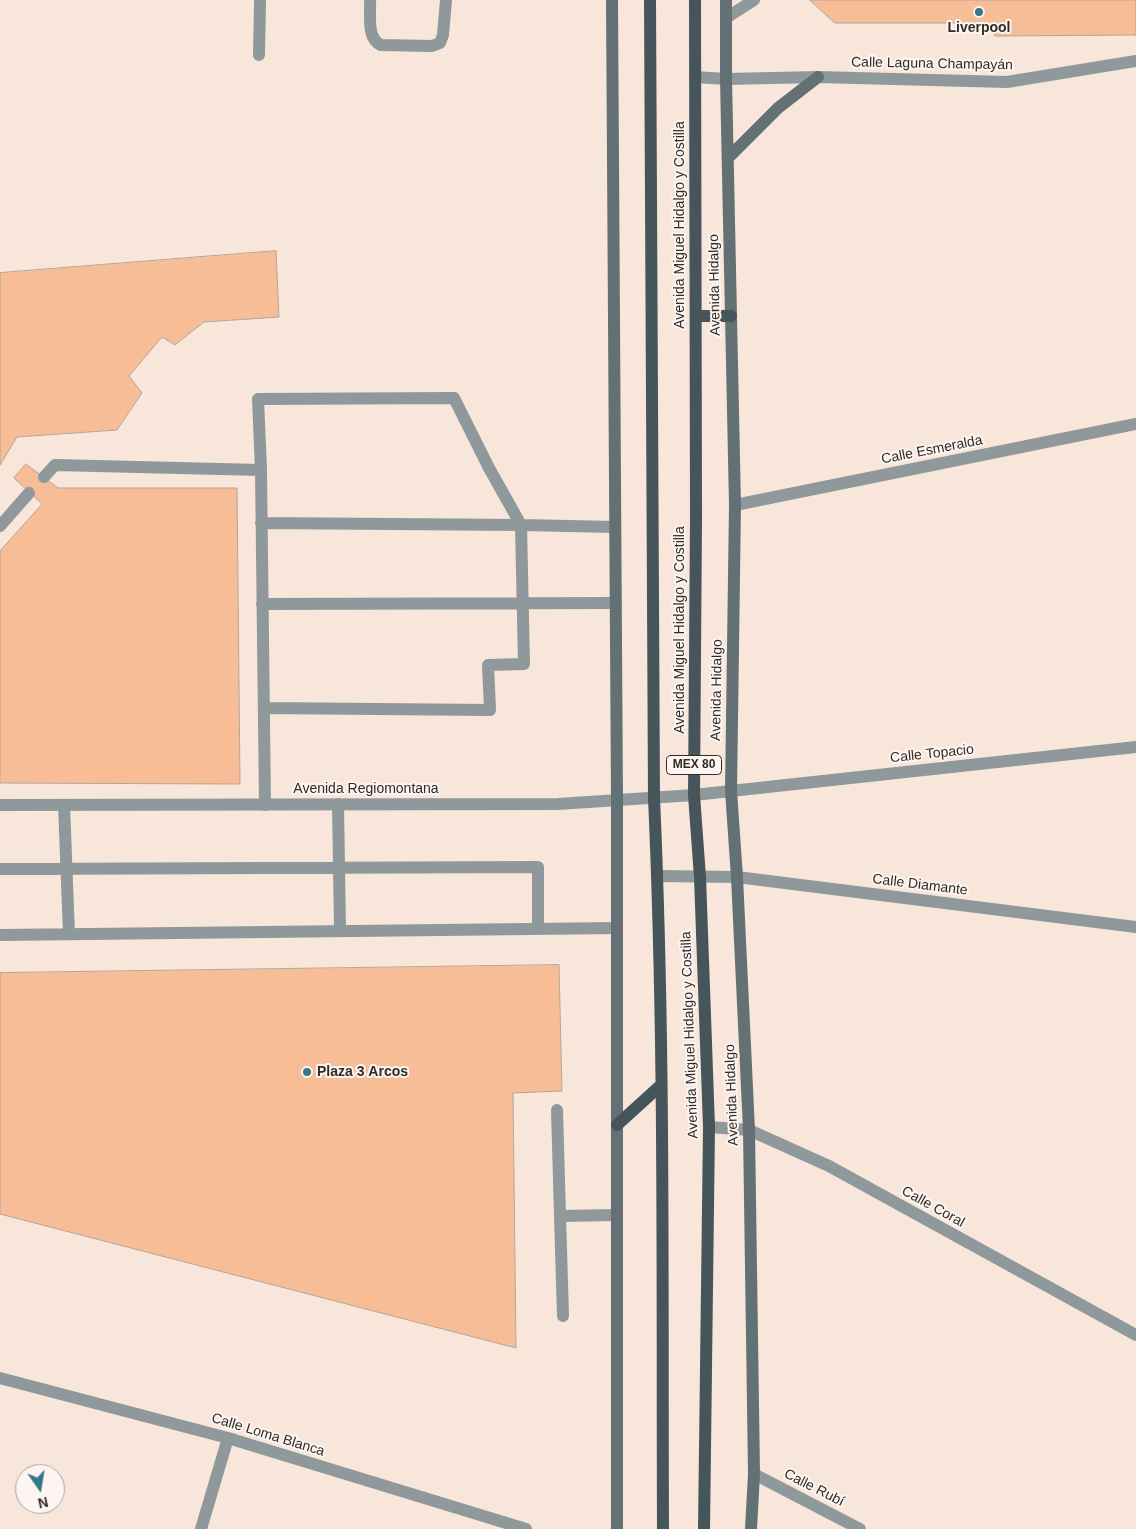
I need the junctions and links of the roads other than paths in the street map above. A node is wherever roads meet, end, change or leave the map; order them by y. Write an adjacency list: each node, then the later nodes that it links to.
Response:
1 (260, 0): 10 (street)
2 (370, 0): 3 (street)
3 (446, 0)
4 (612, 0): 26 (street)
5 (650, 0): 34 (main road, Avenida Miguel Hidalgo y Costilla / MEX 80)
6 (695, 0): 12 (main road, Avenida Miguel Hidalgo y Costilla / MEX 80)
7 (726, 0): 9 (street, Avenida Hidalgo)
8 (754, 0): 9 (street)
9 (726, 18): 14 (street, Avenida Hidalgo)
10 (259, 55)
11 (1136, 61): 13 (street, Calle Laguna Champayán)
12 (695, 77): 14 (street, Calle Laguna Champayán); 16 (main road, Avenida Miguel Hidalgo y Costilla / MEX 80)
13 (818, 77): 14 (street, Calle Laguna Champayán); 15 (street)
14 (726, 80): 15 (street, Avenida Hidalgo)
15 (728, 158): 17 (street, Avenida Hidalgo)
16 (696, 316): 17 (main road); 33 (main road, Avenida Miguel Hidalgo y Costilla / MEX 80)
17 (731, 316): 22 (street, Avenida Hidalgo)
18 (1136, 424): 22 (street, Calle Esmeralda)
19 (261, 470): 20 (street); 23 (street); 24 (street)
20 (44, 477)
21 (30, 493): 25 (street)
22 (735, 505): 32 (street, Avenida Hidalgo)
23 (261, 523): 24 (street); 27 (street)
24 (521, 525): 26 (street); 28 (street)
25 (0, 526)
26 (615, 527): 29 (street)
27 (262, 604): 28 (street); 30 (street)
28 (523, 604): 29 (street); 30 (street)
29 (616, 604): 35 (street)
30 (264, 708): 39 (street)
31 (1136, 747): 32 (street, Calle Topacio)
32 (731, 791): 33 (street, Avenida Regiomontana); 45 (street, Avenida Hidalgo)
33 (694, 795): 34 (street, Avenida Regiomontana); 44 (main road, Avenida Miguel Hidalgo y Costilla / MEX 80)
34 (654, 798): 35 (street, Avenida Regiomontana); 43 (main road, Avenida Miguel Hidalgo y Costilla / MEX 80)
35 (617, 800): 36 (street, Avenida Regiomontana); 47 (street)
36 (338, 804): 39 (street, Avenida Regiomontana); 40 (street)
37 (0, 805): 38 (street, Avenida Regiomontana)
38 (64, 805): 39 (street, Avenida Regiomontana); 42 (street)
39 (265, 805)
40 (339, 868): 42 (street); 48 (street); 49 (street)
41 (0, 869): 42 (street)
42 (66, 869): 50 (street)
43 (657, 876): 44 (street, Calle Diamante); 52 (main road, Avenida Miguel Hidalgo y Costilla / MEX 80)
44 (700, 877): 45 (street, Calle Diamante); 55 (main road, Avenida Miguel Hidalgo y Costilla / MEX 80)
45 (737, 877): 46 (street, Calle Diamante); 56 (street, Avenida Hidalgo)
46 (1136, 927)
47 (617, 928): 48 (street); 54 (street)
48 (538, 929): 49 (street)
49 (340, 931): 50 (street)
50 (69, 934): 51 (street)
51 (0, 935)
52 (661, 1085): 54 (main road); 67 (main road, Avenida Miguel Hidalgo y Costilla / MEX 80)
53 (557, 1110): 58 (street)
54 (617, 1125): 57 (street)
55 (709, 1127): 56 (street, Calle Coral); 68 (main road, Avenida Miguel Hidalgo y Costilla / MEX 80)
56 (749, 1130): 60 (street, Calle Coral); 63 (street, Avenida Hidalgo)
57 (617, 1215): 58 (street); 66 (street)
58 (560, 1216): 59 (street)
59 (563, 1316)
60 (1136, 1335)
61 (0, 1378): 62 (street, Calle Loma Blanca)
62 (228, 1438): 64 (street); 65 (street, Calle Loma Blanca)
63 (754, 1474): 69 (street, Avenida Hidalgo); 70 (street, Calle Rubí)
64 (201, 1529)
65 (526, 1529)
66 (617, 1529)
67 (663, 1529)
68 (704, 1529)
69 (751, 1529)
70 (860, 1529)

